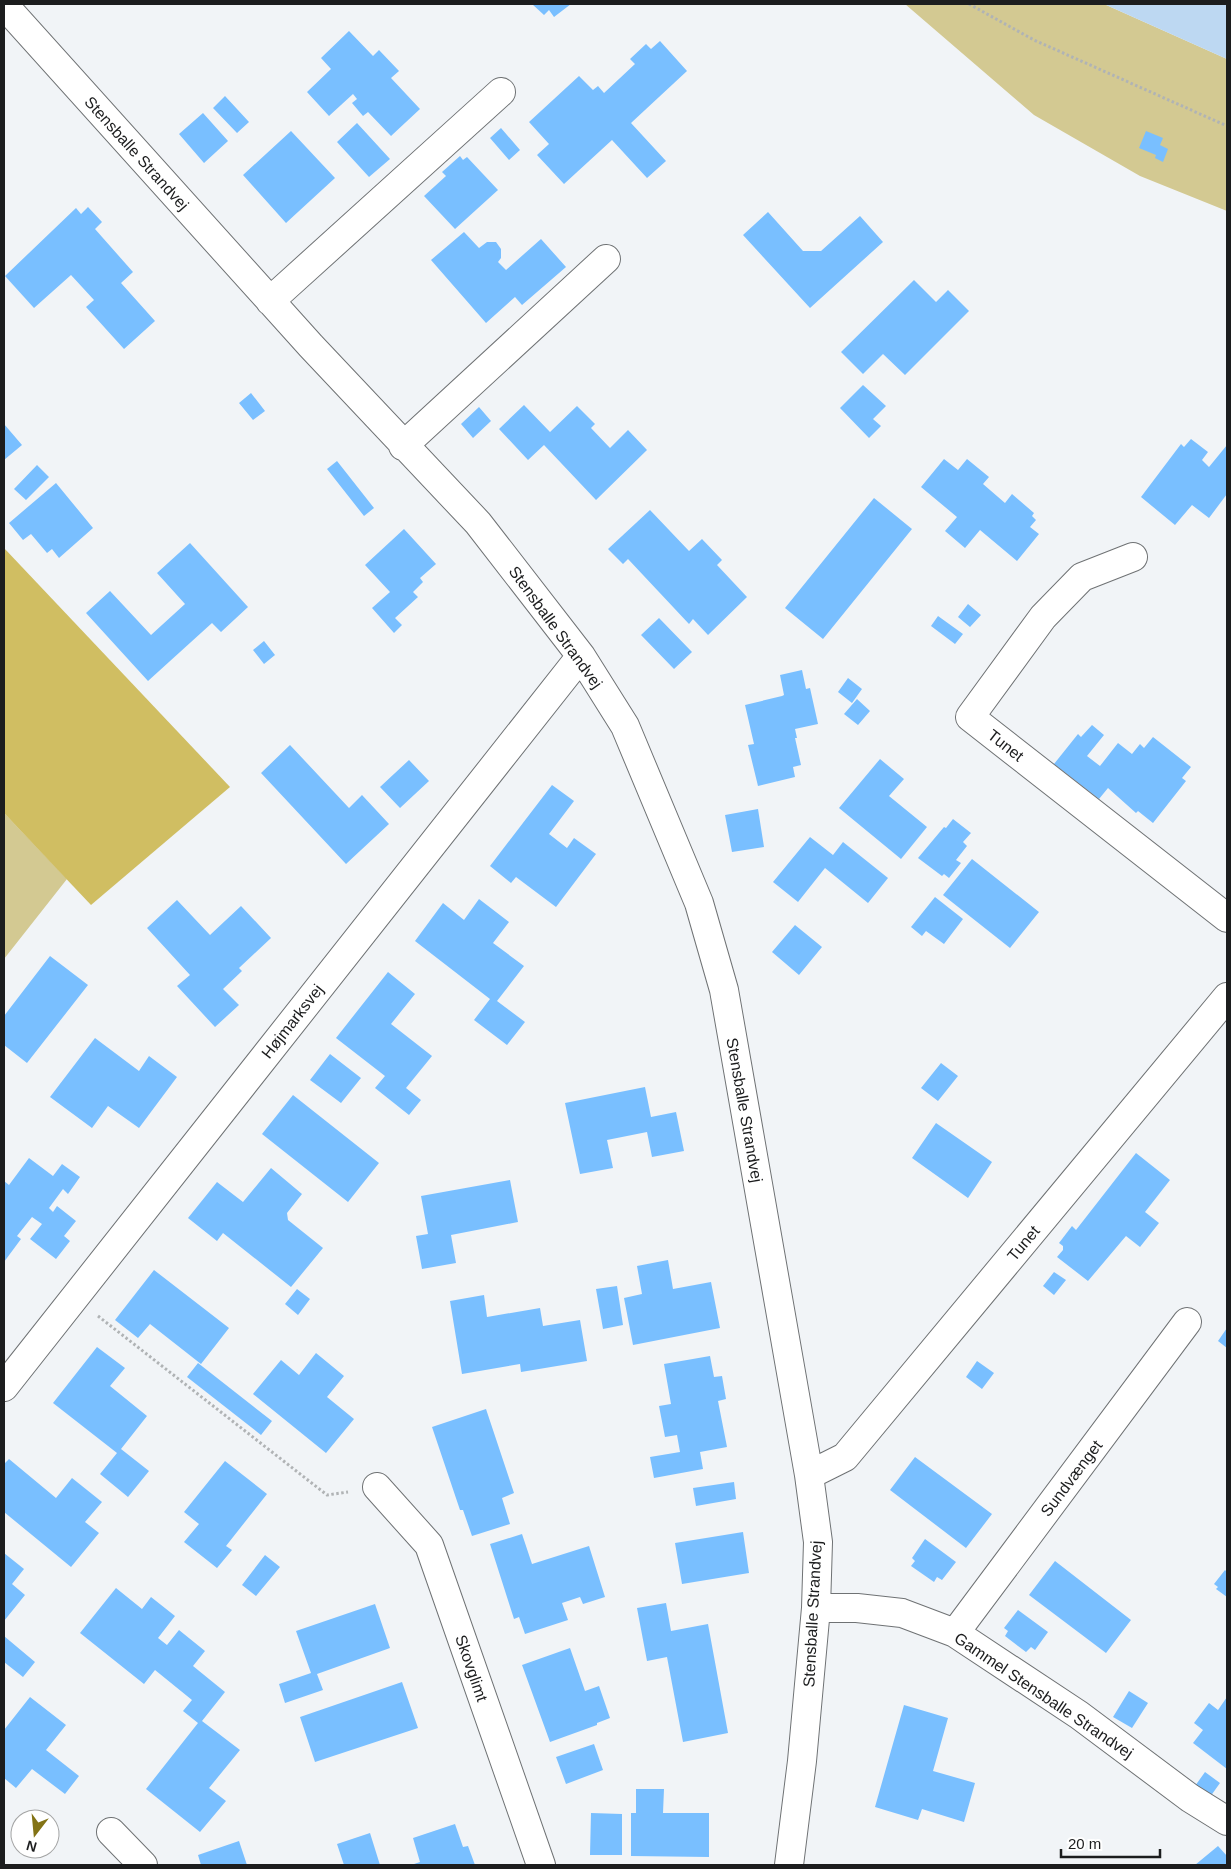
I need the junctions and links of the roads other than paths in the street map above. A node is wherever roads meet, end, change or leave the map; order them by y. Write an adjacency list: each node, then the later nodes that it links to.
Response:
1 (4, 5): 4 (street, Stensballe Strandvej)
2 (501, 92): 4 (street)
3 (606, 259): 5 (street)
4 (270, 301): 5 (street, Stensballe Strandvej)
5 (403, 446): 7 (street, Stensballe Strandvej)
6 (1133, 557): 8 (street, Tunet)
7 (581, 656): 11 (street, Højmarksvej); 12 (street, Stensballe Strandvej)
8 (1227, 918)
9 (1227, 996): 12 (street, Tunet)
10 (1187, 1322): 15 (street, Sundvænget)
11 (4, 1387)
12 (809, 1475): 14 (street, Stensballe Strandvej)
13 (377, 1487): 19 (street, Skovglimt)
14 (816, 1608): 15 (street, Gammel Stensballe Strandvej); 20 (street, Stensballe Strandvej)
15 (955, 1633): 16 (street, Gammel Stensballe Strandvej)
16 (1227, 1821)
17 (111, 1832): 18 (street)
18 (143, 1865)
19 (541, 1865)
20 (789, 1865)

